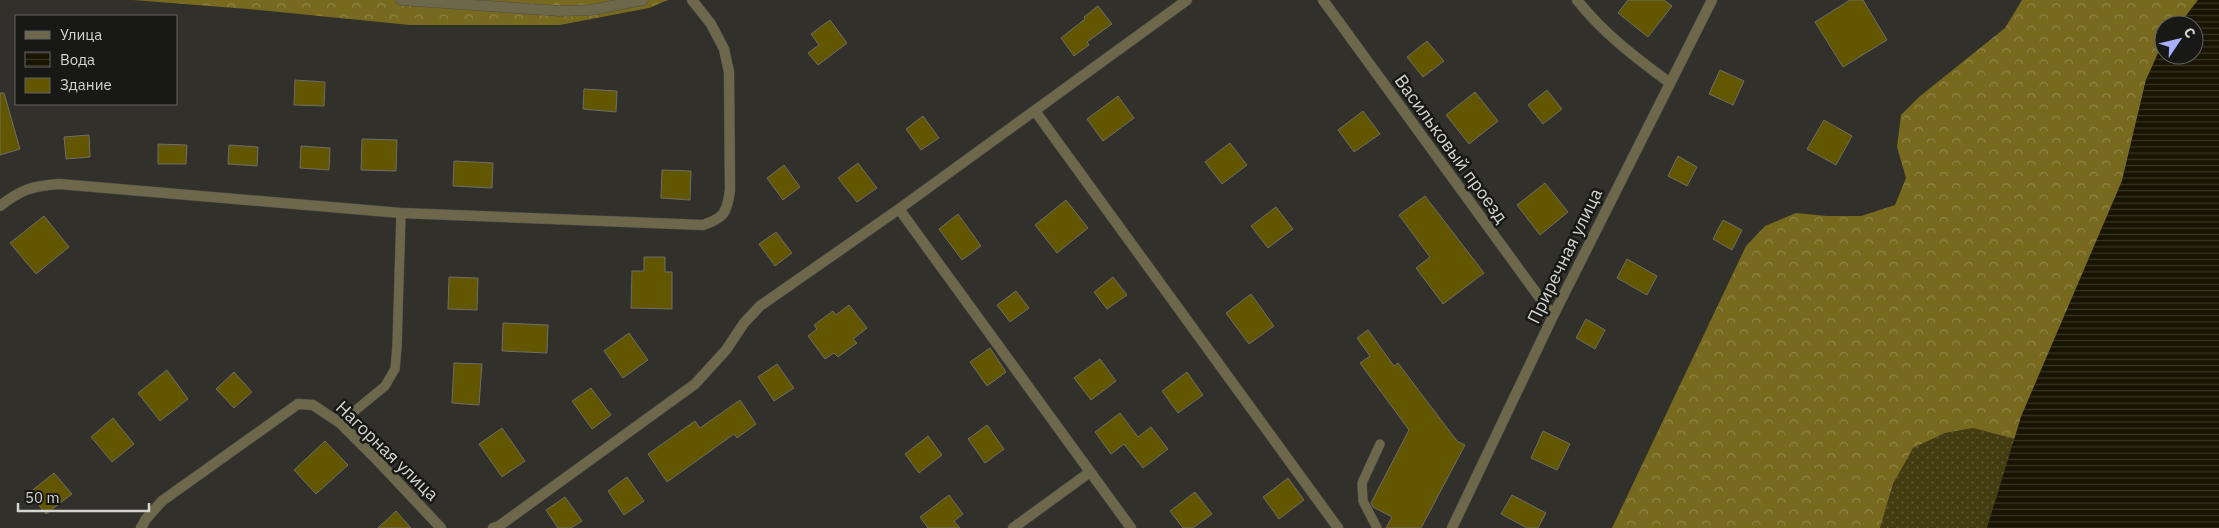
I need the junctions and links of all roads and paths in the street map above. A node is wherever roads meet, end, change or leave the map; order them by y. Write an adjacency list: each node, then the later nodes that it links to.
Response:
1 (401, 0): 2 (street)
2 (642, 0)
3 (692, 0): 12 (street)
4 (1187, 0): 9 (street)
5 (1323, 0): 13 (street, Васильковый проезд)
6 (1577, 0): 8 (street)
7 (1712, 0): 8 (street, Приречная улица)
8 (1670, 83): 13 (street, Приречная улица)
9 (1034, 111): 11 (street); 22 (street)
10 (0, 206): 12 (street)
11 (899, 209): 16 (street); 19 (street)
12 (401, 213): 14 (lane)
13 (1553, 316): 24 (street, Приречная улица)
14 (340, 423): 17 (street, Нагорная улица); 18 (street, Нагорная улица)
15 (1380, 444): 23 (lane)
16 (1090, 472): 20 (street); 21 (street)
17 (141, 528)
18 (440, 528)
19 (492, 528)
20 (1013, 528)
21 (1131, 528)
22 (1338, 528)
23 (1377, 528)
24 (1452, 528)

